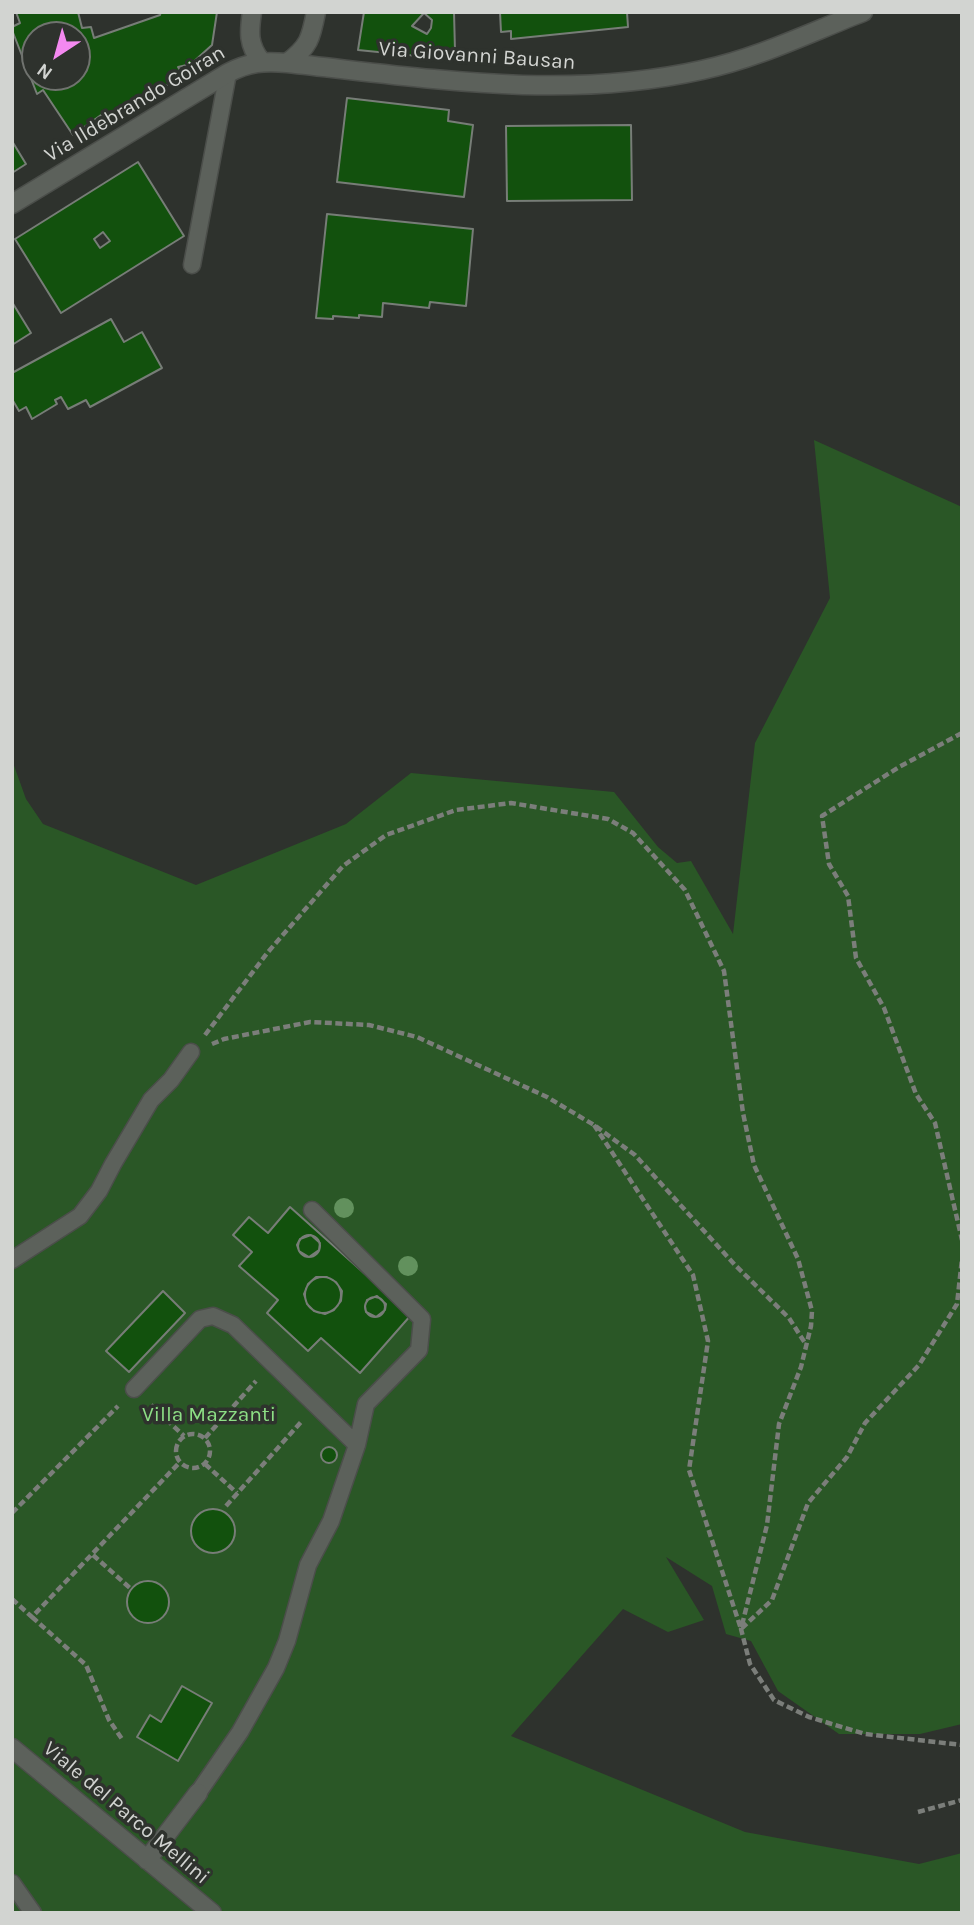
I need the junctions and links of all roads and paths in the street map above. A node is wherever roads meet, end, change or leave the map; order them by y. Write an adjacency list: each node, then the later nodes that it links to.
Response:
1 (252, 12): 4 (street)
2 (316, 12): 5 (street)
3 (863, 12): 5 (street, Via Giovanni Bausan)
4 (261, 61): 5 (street, Via Ildebrando Goiran); 6 (street, Via Ildebrando Goiran)
5 (288, 62)
6 (228, 73): 7 (street, Via Ildebrando Goiran); 8 (lane)
7 (12, 204)
8 (192, 265)
9 (962, 733): 13 (path)
10 (191, 1052): 11 (path); 15 (lane); 16 (path)
11 (594, 1125): 16 (path); 32 (path)
12 (312, 1210): 22 (lane)
13 (962, 1240)
14 (962, 1259): 32 (path)
15 (12, 1260)
16 (806, 1344): 32 (path)
17 (272, 1364): 18 (lane); 19 (lane); 21 (path)
18 (134, 1389): 20 (path); 27 (path)
19 (315, 1406): 22 (lane); 25 (path)
20 (184, 1436): 21 (path); 23 (path)
21 (205, 1438): 24 (path)
22 (356, 1445): 36 (lane)
23 (180, 1462): 24 (path); 28 (path)
24 (205, 1464): 25 (path)
25 (237, 1493): 26 (path)
26 (226, 1506)
27 (12, 1513)
28 (93, 1555): 29 (path); 31 (path)
29 (131, 1589)
30 (12, 1599): 31 (path)
31 (32, 1617): 33 (path)
32 (741, 1629): 34 (path)
33 (122, 1739)
34 (962, 1745)
35 (12, 1748): 39 (street, Viale del Parco Mellini)
36 (198, 1793): 39 (street)
37 (962, 1800): 38 (path)
38 (918, 1812)
39 (147, 1860): 42 (street, Viale del Parco Mellini)
40 (12, 1883): 41 (lane)
41 (33, 1913)
42 (212, 1913)

